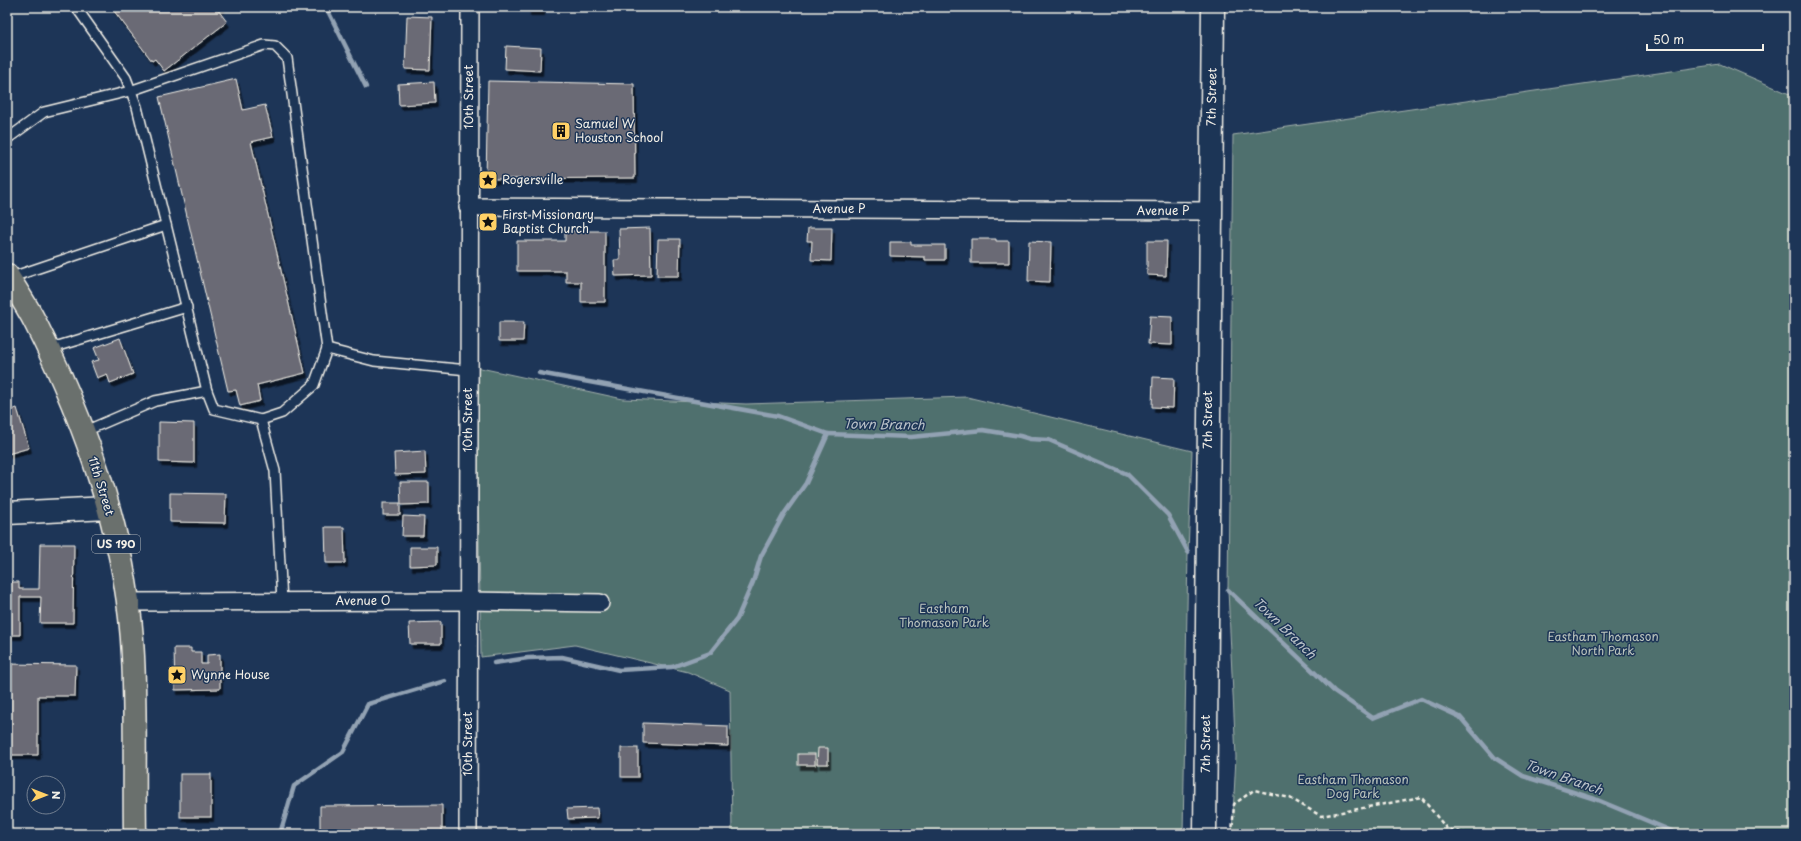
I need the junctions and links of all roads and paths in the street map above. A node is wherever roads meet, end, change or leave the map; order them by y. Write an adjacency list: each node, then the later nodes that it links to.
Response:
1 (76, 7): 4 (lane)
2 (470, 7): 6 (street, 10th Street)
3 (1213, 7): 7 (street, 7th Street)
4 (130, 92): 5 (lane); 8 (lane); 11 (lane)
5 (7, 139)
6 (468, 207): 7 (street, Avenue P); 13 (street, 10th Street)
7 (1210, 211): 25 (street, 7th Street)
8 (166, 225): 9 (lane); 10 (lane)
9 (8, 276): 12 (main road, 11th Street / US 190)
10 (187, 307): 12 (lane); 14 (lane)
11 (327, 349): 13 (lane); 15 (lane)
12 (48, 350): 16 (main road, 11th Street / US 190)
13 (468, 370): 19 (street, 10th Street)
14 (208, 391): 15 (lane); 16 (lane)
15 (261, 420): 21 (lane)
16 (83, 432): 17 (main road, 11th Street / US 190)
17 (108, 508): 18 (street); 20 (main road, 11th Street / US 190)
18 (7, 513)
19 (468, 601): 21 (street, Avenue O); 22 (street, Avenue O); 24 (street, 10th Street)
20 (127, 602): 21 (street, Avenue O); 23 (main road, 11th Street / US 190)
21 (282, 602)
22 (600, 603)
23 (135, 834)
24 (468, 834)
25 (1206, 834)
26 (1232, 834): 27 (path)
27 (1469, 834)

